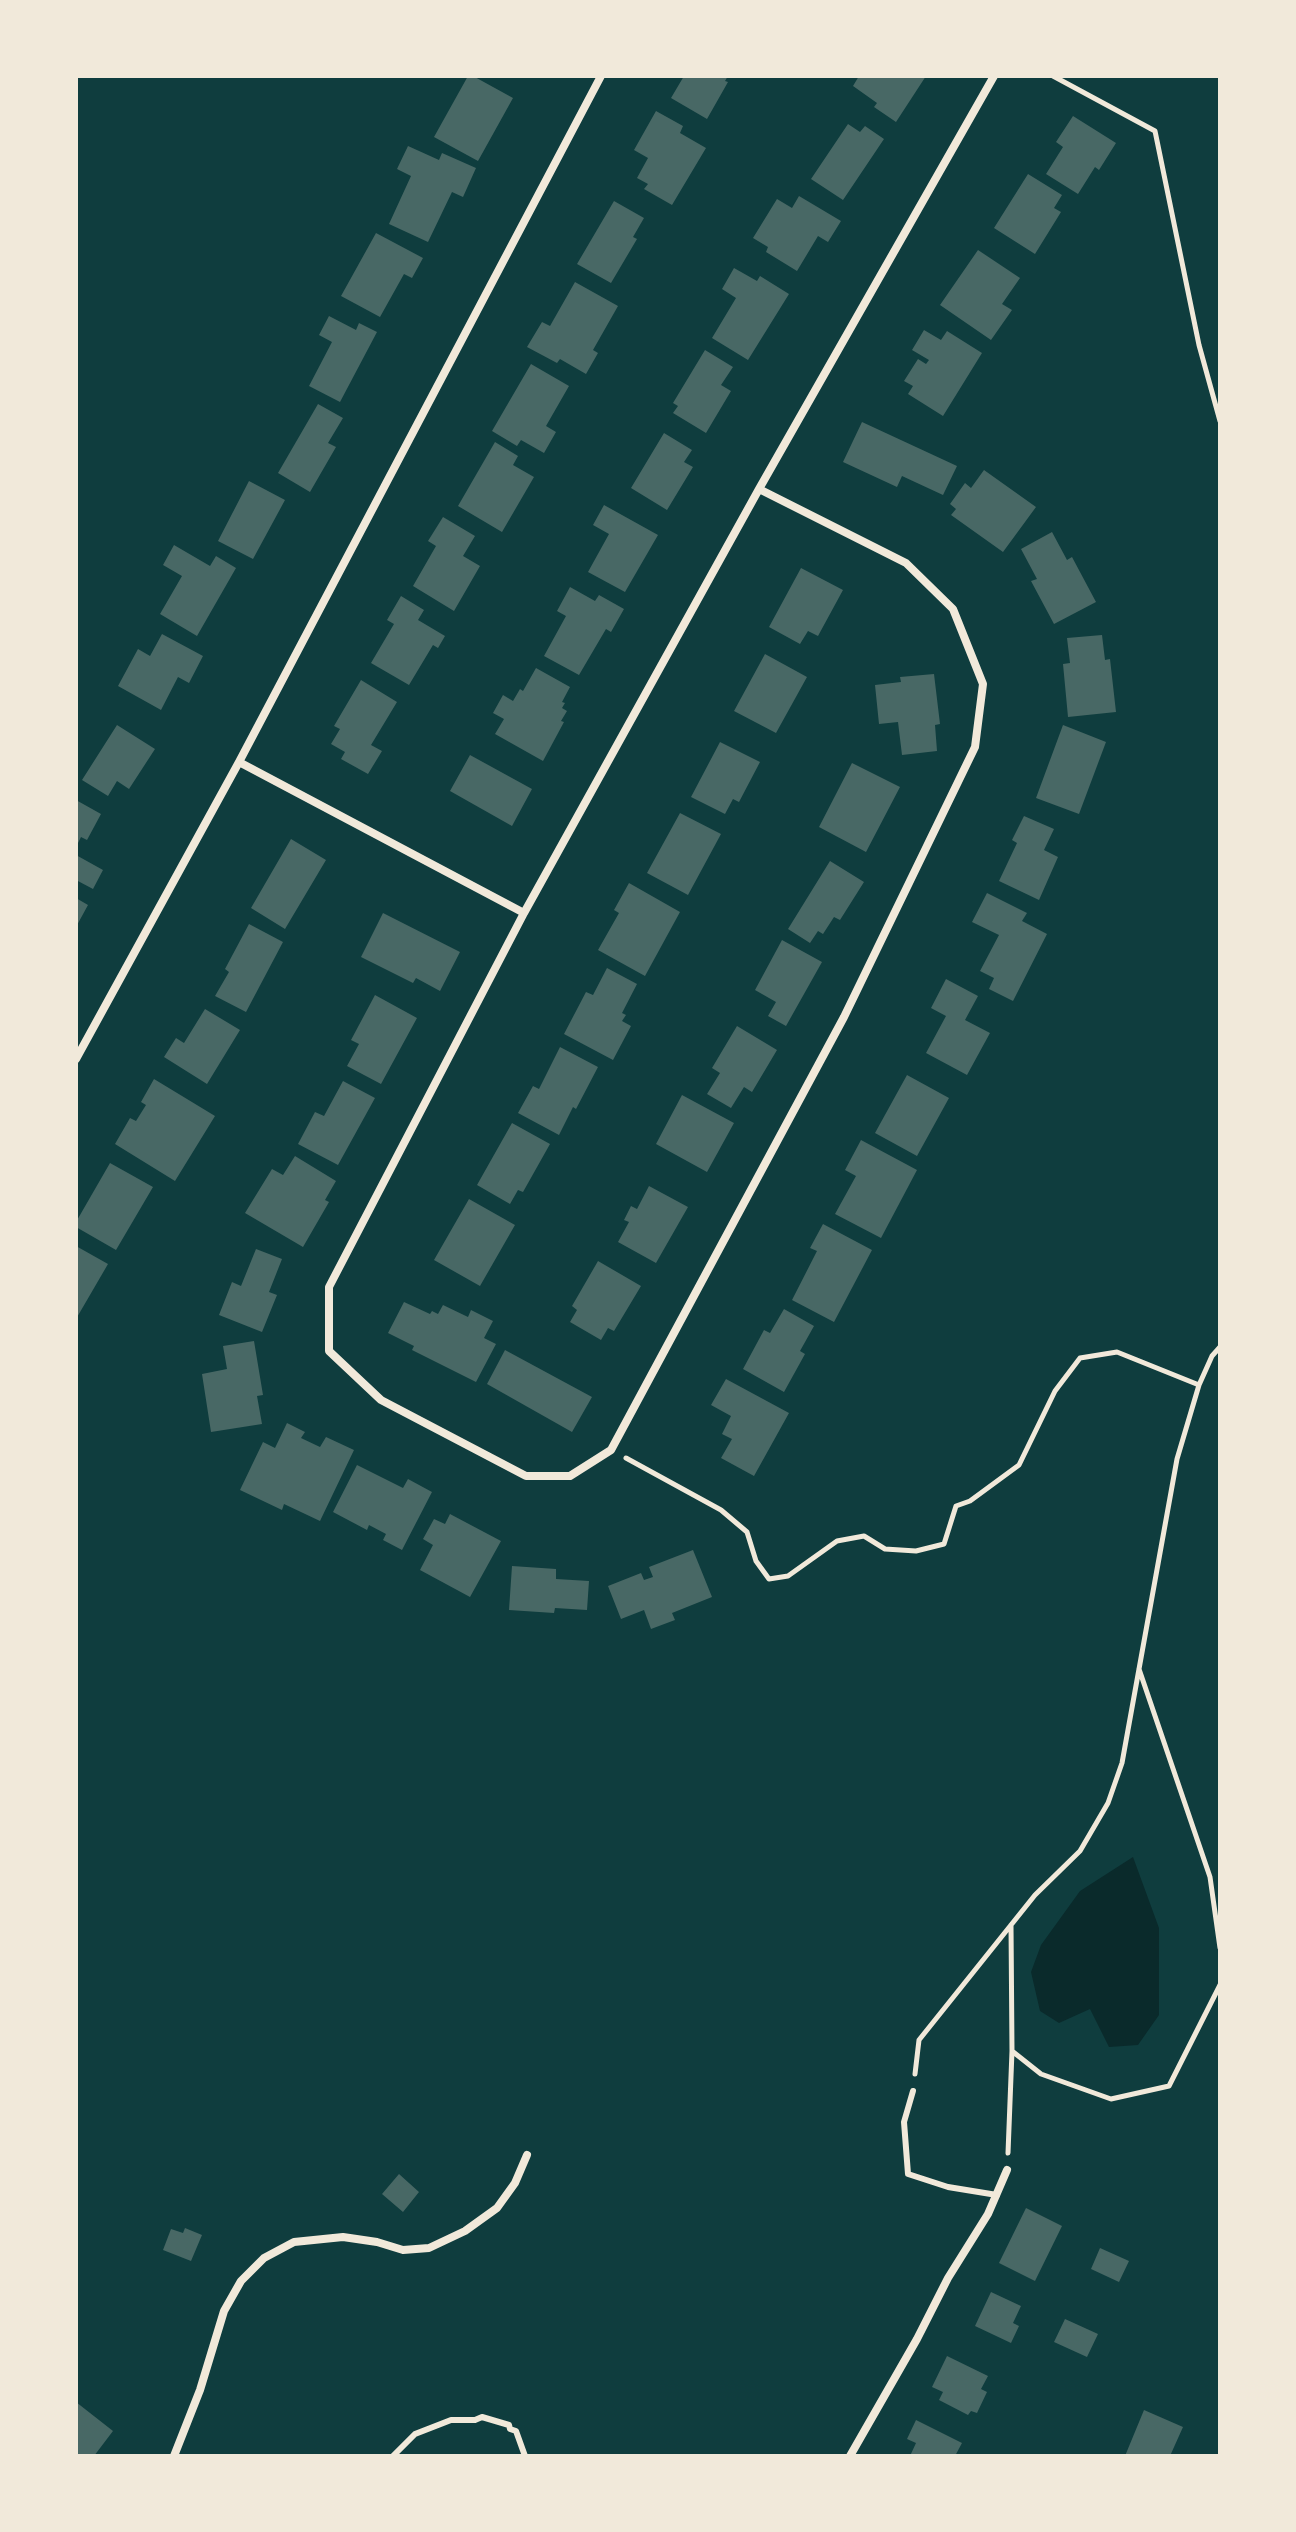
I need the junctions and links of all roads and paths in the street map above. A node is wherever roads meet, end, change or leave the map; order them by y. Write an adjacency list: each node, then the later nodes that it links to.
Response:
1 (601, 76): 6 (street)
2 (994, 76): 5 (street)
3 (1053, 76): 4 (path)
4 (1220, 421)
5 (759, 489): 7 (street); 11 (street)
6 (239, 762): 7 (street); 8 (street)
7 (524, 913): 11 (street)
8 (76, 1059)
9 (1220, 1347): 10 (path)
10 (1199, 1385): 11 (path); 12 (path)
11 (611, 1450)
12 (1139, 1668): 13 (path); 14 (path)
13 (1011, 1925): 16 (path); 17 (path)
14 (1220, 1948)
15 (1220, 1985): 16 (path)
16 (1012, 2051): 19 (path)
17 (913, 2091): 20 (lane)
18 (527, 2155): 21 (street)
19 (1007, 2170): 20 (street)
20 (997, 2195): 24 (street)
21 (174, 2456)
22 (393, 2456): 23 (lane)
23 (525, 2456)
24 (850, 2456)

